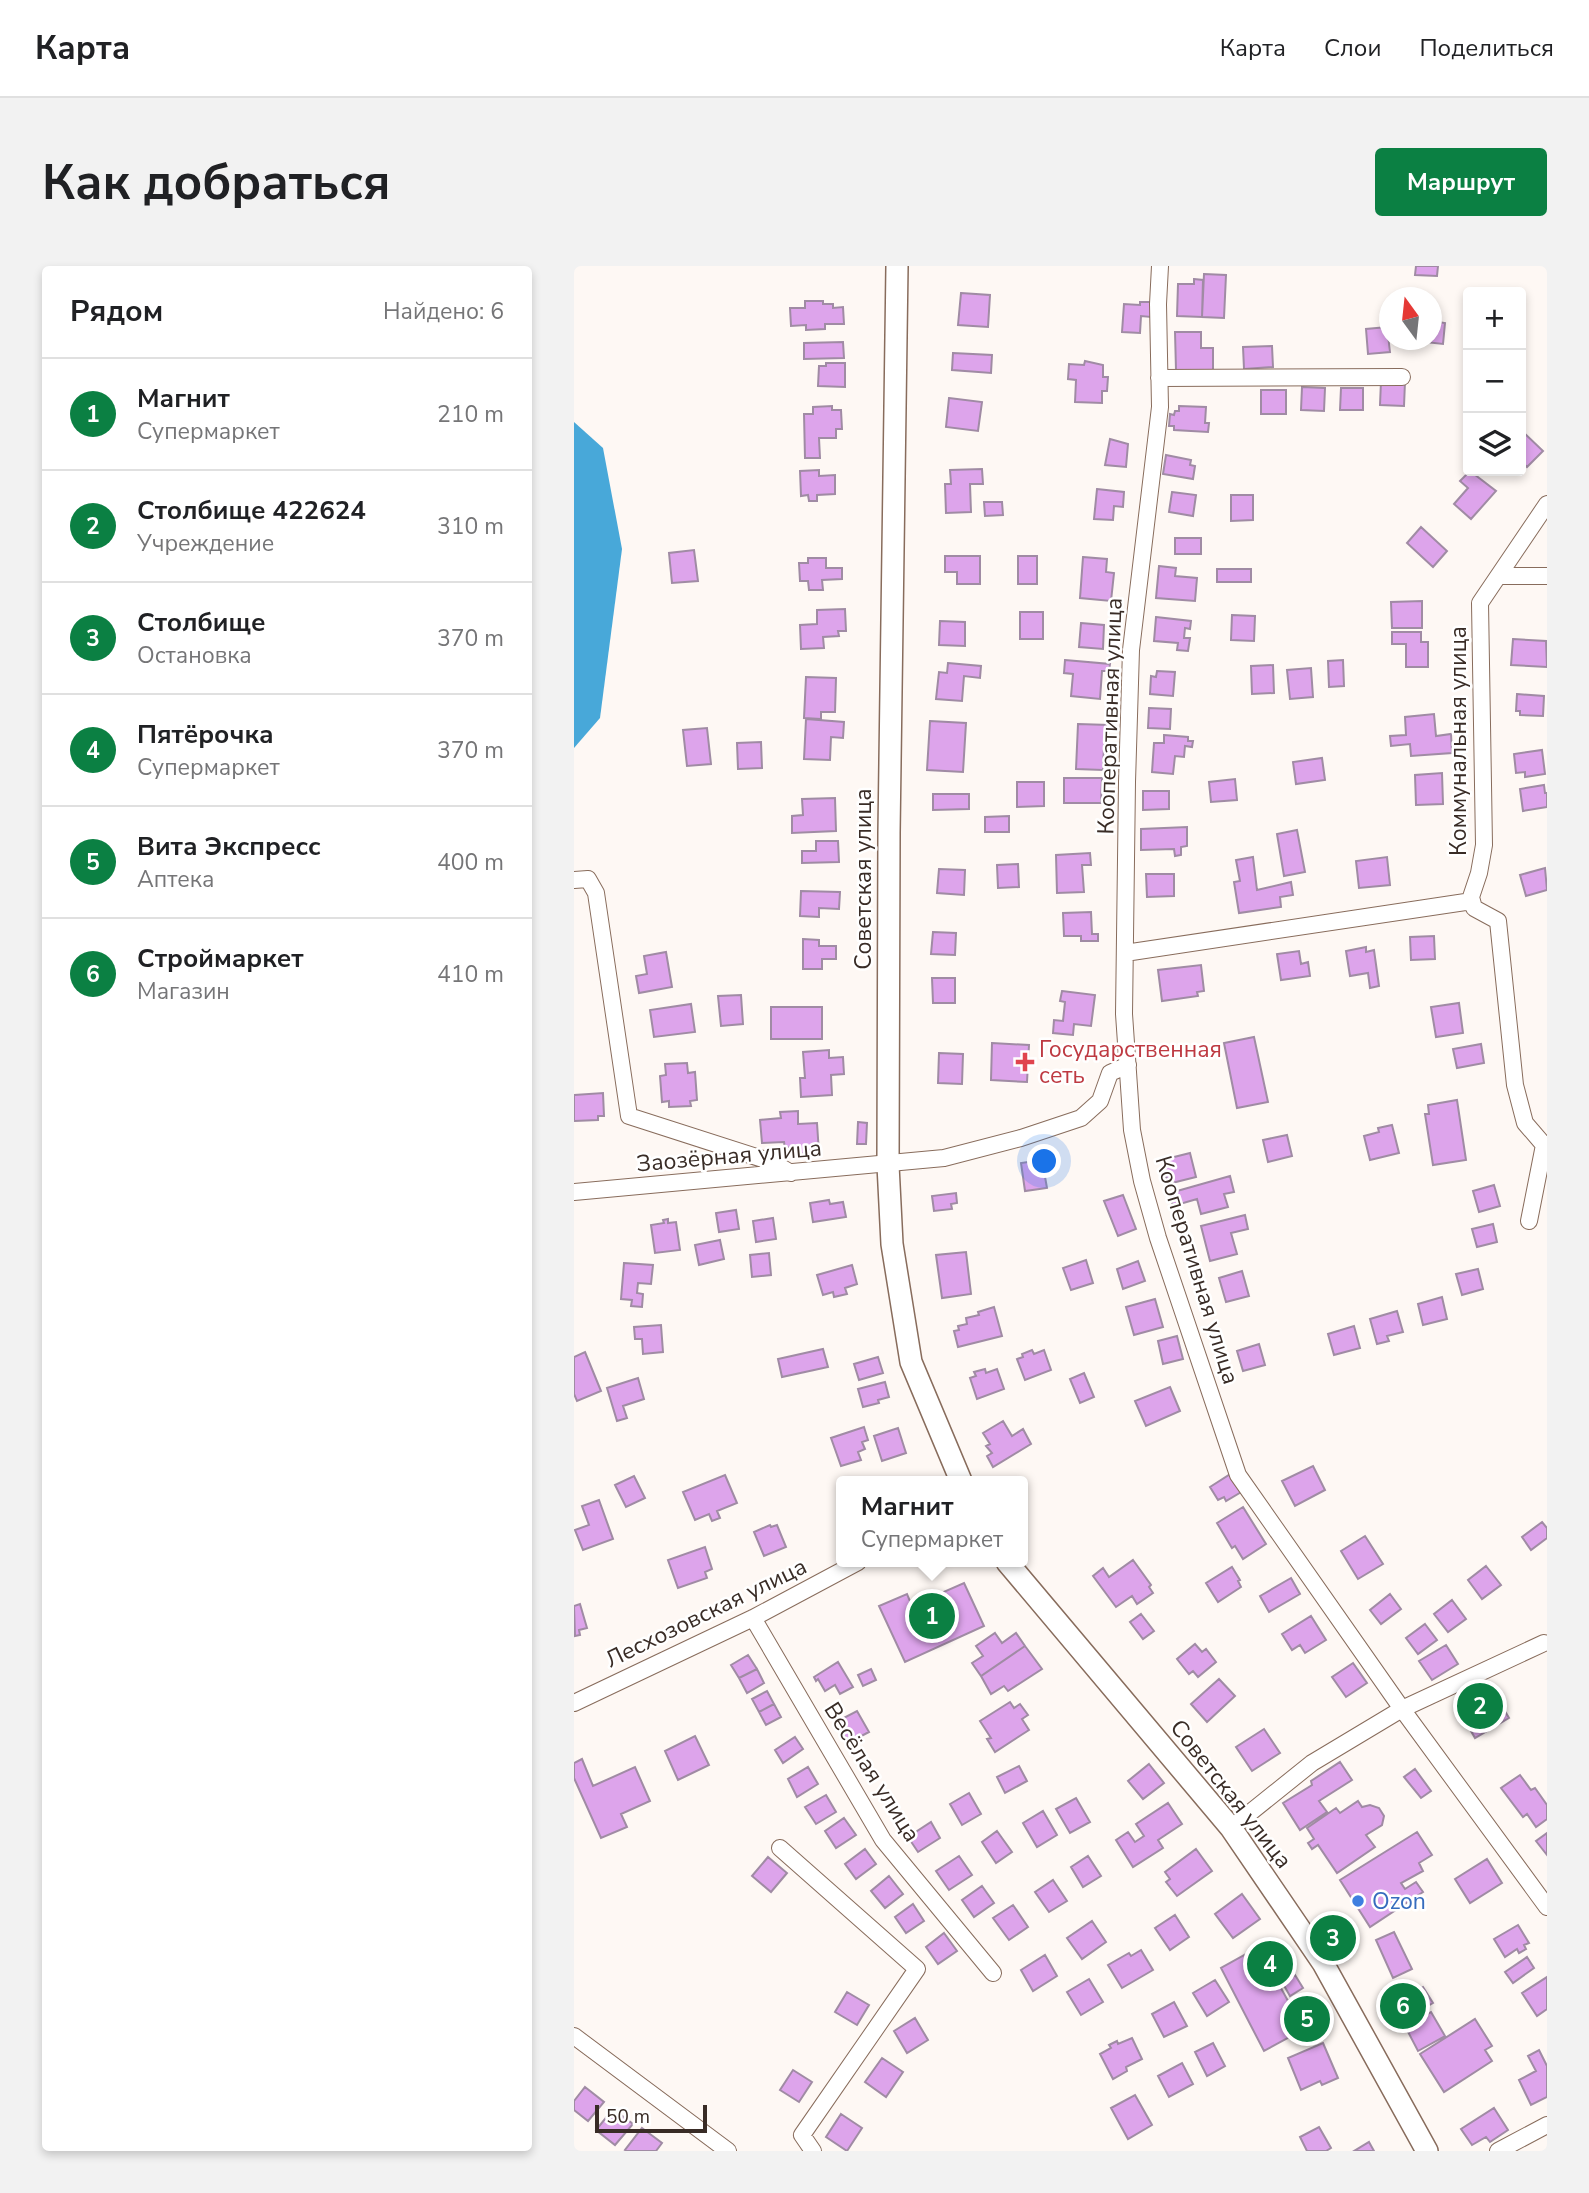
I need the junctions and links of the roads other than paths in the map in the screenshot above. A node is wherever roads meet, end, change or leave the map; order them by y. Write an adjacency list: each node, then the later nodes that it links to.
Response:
1 (897, 266): 13 (street, Советская улица)
2 (1160, 266): 4 (street, Кооперативная улица)
3 (1402, 377): 4 (street)
4 (1159, 378): 10 (street, Кооперативная улица)
5 (1547, 504): 6 (street, Коммунальная улица)
6 (1499, 576): 7 (street); 9 (street, Коммунальная улица)
7 (1547, 576)
8 (574, 880): 14 (street)
9 (1472, 901): 10 (street); 12 (street)
10 (1125, 953): 11 (street, Кооперативная улица)
11 (1128, 1065): 13 (street, Заозёрная улица); 23 (street, Кооперативная улица)
12 (1545, 1145): 16 (street)
13 (888, 1165): 14 (street, Заозёрная улица); 17 (street, Советская улица)
14 (791, 1173): 15 (street, Заозёрная улица)
15 (574, 1192)
16 (1530, 1221)
17 (959, 1476)
18 (849, 1567): 20 (street, Лесхозовская улица)
19 (1011, 1567): 24 (street, Советская улица)
20 (753, 1618): 22 (street, Лесхозовская улица); 27 (street, Весёлая улица)
21 (1544, 1643): 23 (street)
22 (574, 1703)
23 (1402, 1709): 24 (street); 26 (street, Кооперативная улица)
24 (1231, 1828): 32 (street, Советская улица)
25 (780, 1847): 31 (street)
26 (1547, 1907)
27 (993, 1973)
28 (574, 2036): 30 (street)
29 (1547, 2125): 33 (street)
30 (728, 2151)
31 (813, 2151)
32 (1427, 2151)
33 (1498, 2151)

